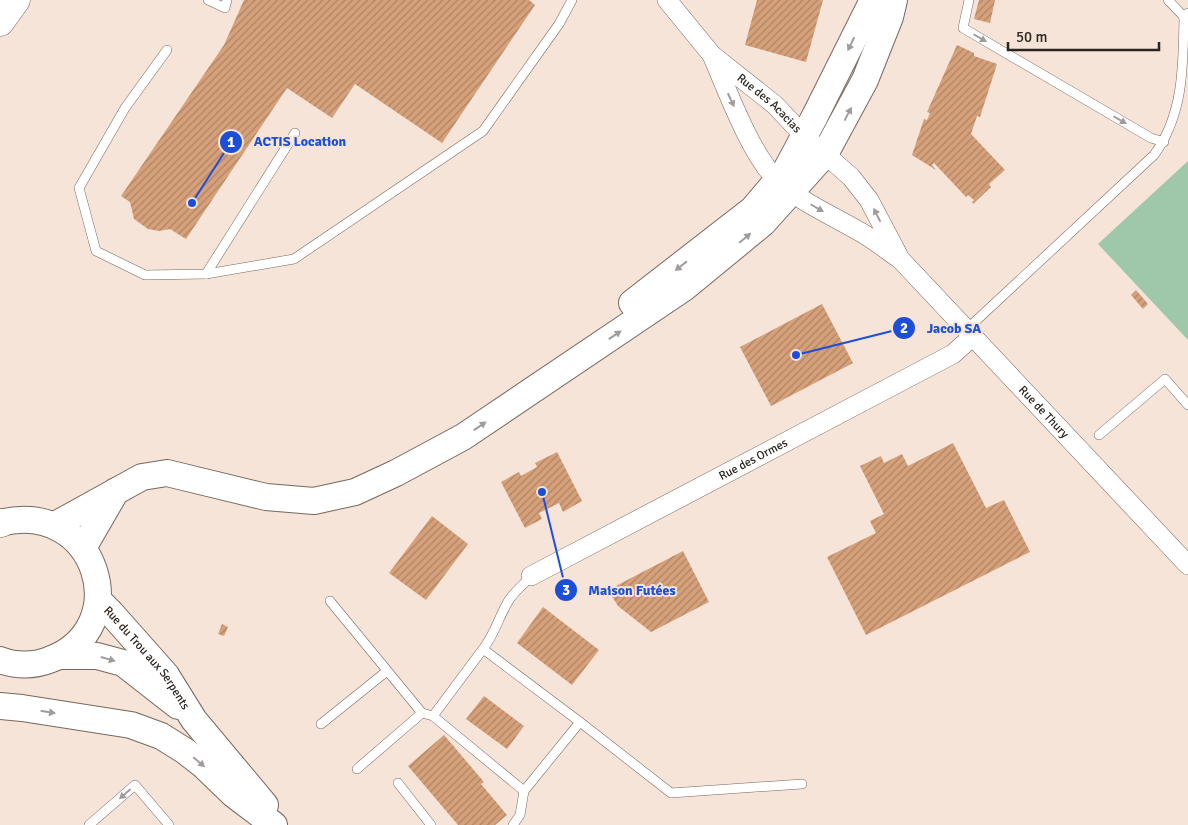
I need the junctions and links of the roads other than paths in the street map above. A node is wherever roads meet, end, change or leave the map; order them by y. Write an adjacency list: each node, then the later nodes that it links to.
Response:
1 (16, 0): 11 (highway)
2 (208, 0): 3 (lane)
3 (227, 0)
4 (572, 0): 20 (lane)
5 (667, 0): 13 (street, Rue des Acacias)
6 (873, 0): 15 (street, one-way to 15)
7 (894, 0): 17 (street, one-way to 7)
8 (970, 0): 16 (lane, one-way to 16)
9 (1168, 0): 10 (lane)
10 (1187, 17): 16 (lane)
11 (0, 22)
12 (167, 50): 20 (lane)
13 (712, 55): 15 (street, Rue des Acacias); 18 (street, Rue des Acacias, one-way to 18)
14 (295, 133): 20 (lane)
15 (804, 136): 17 (street, Rue des Acacias); 18 (street)
16 (1164, 142): 21 (lane)
17 (825, 154): 18 (street); 19 (street, Rue de Thury, one-way to 17)
18 (784, 186): 19 (street, Rue de Thury, one-way to 19); 24 (street)
19 (900, 259): 21 (street, Rue de Thury)
20 (206, 274)
21 (970, 333): 28 (street, Rue de Thury); 29 (street, Rue des Ormes)
22 (1188, 404): 23 (lane)
23 (1099, 435)
24 (116, 491): 26 (street); 27 (street)
25 (0, 523): 26 (street)
26 (55, 525): 27 (street)
27 (84, 548): 30 (street)
28 (1188, 565)
29 (531, 576): 32 (lane)
30 (98, 600): 33 (street); 39 (street, Rue du Trou aux Serpents)
31 (330, 601): 35 (lane)
32 (483, 649): 38 (lane); 40 (lane)
33 (59, 656): 34 (street); 39 (street, Rue du Trou aux Serpents, one-way to 39)
34 (0, 660)
35 (388, 671): 37 (lane); 41 (lane)
36 (0, 706): 48 (street, one-way to 48)
37 (422, 713): 38 (lane); 42 (lane)
38 (433, 716): 45 (lane)
39 (194, 720): 49 (street, Rue du Trou aux Serpents)
40 (580, 722): 44 (lane); 45 (lane)
41 (320, 724)
42 (357, 769)
43 (398, 783): 50 (lane)
44 (802, 784)
45 (524, 791): 51 (lane)
46 (89, 825): 47 (lane, one-way to 46)
47 (169, 825)
48 (274, 825)
49 (282, 825)
50 (431, 825)
51 (513, 825)

